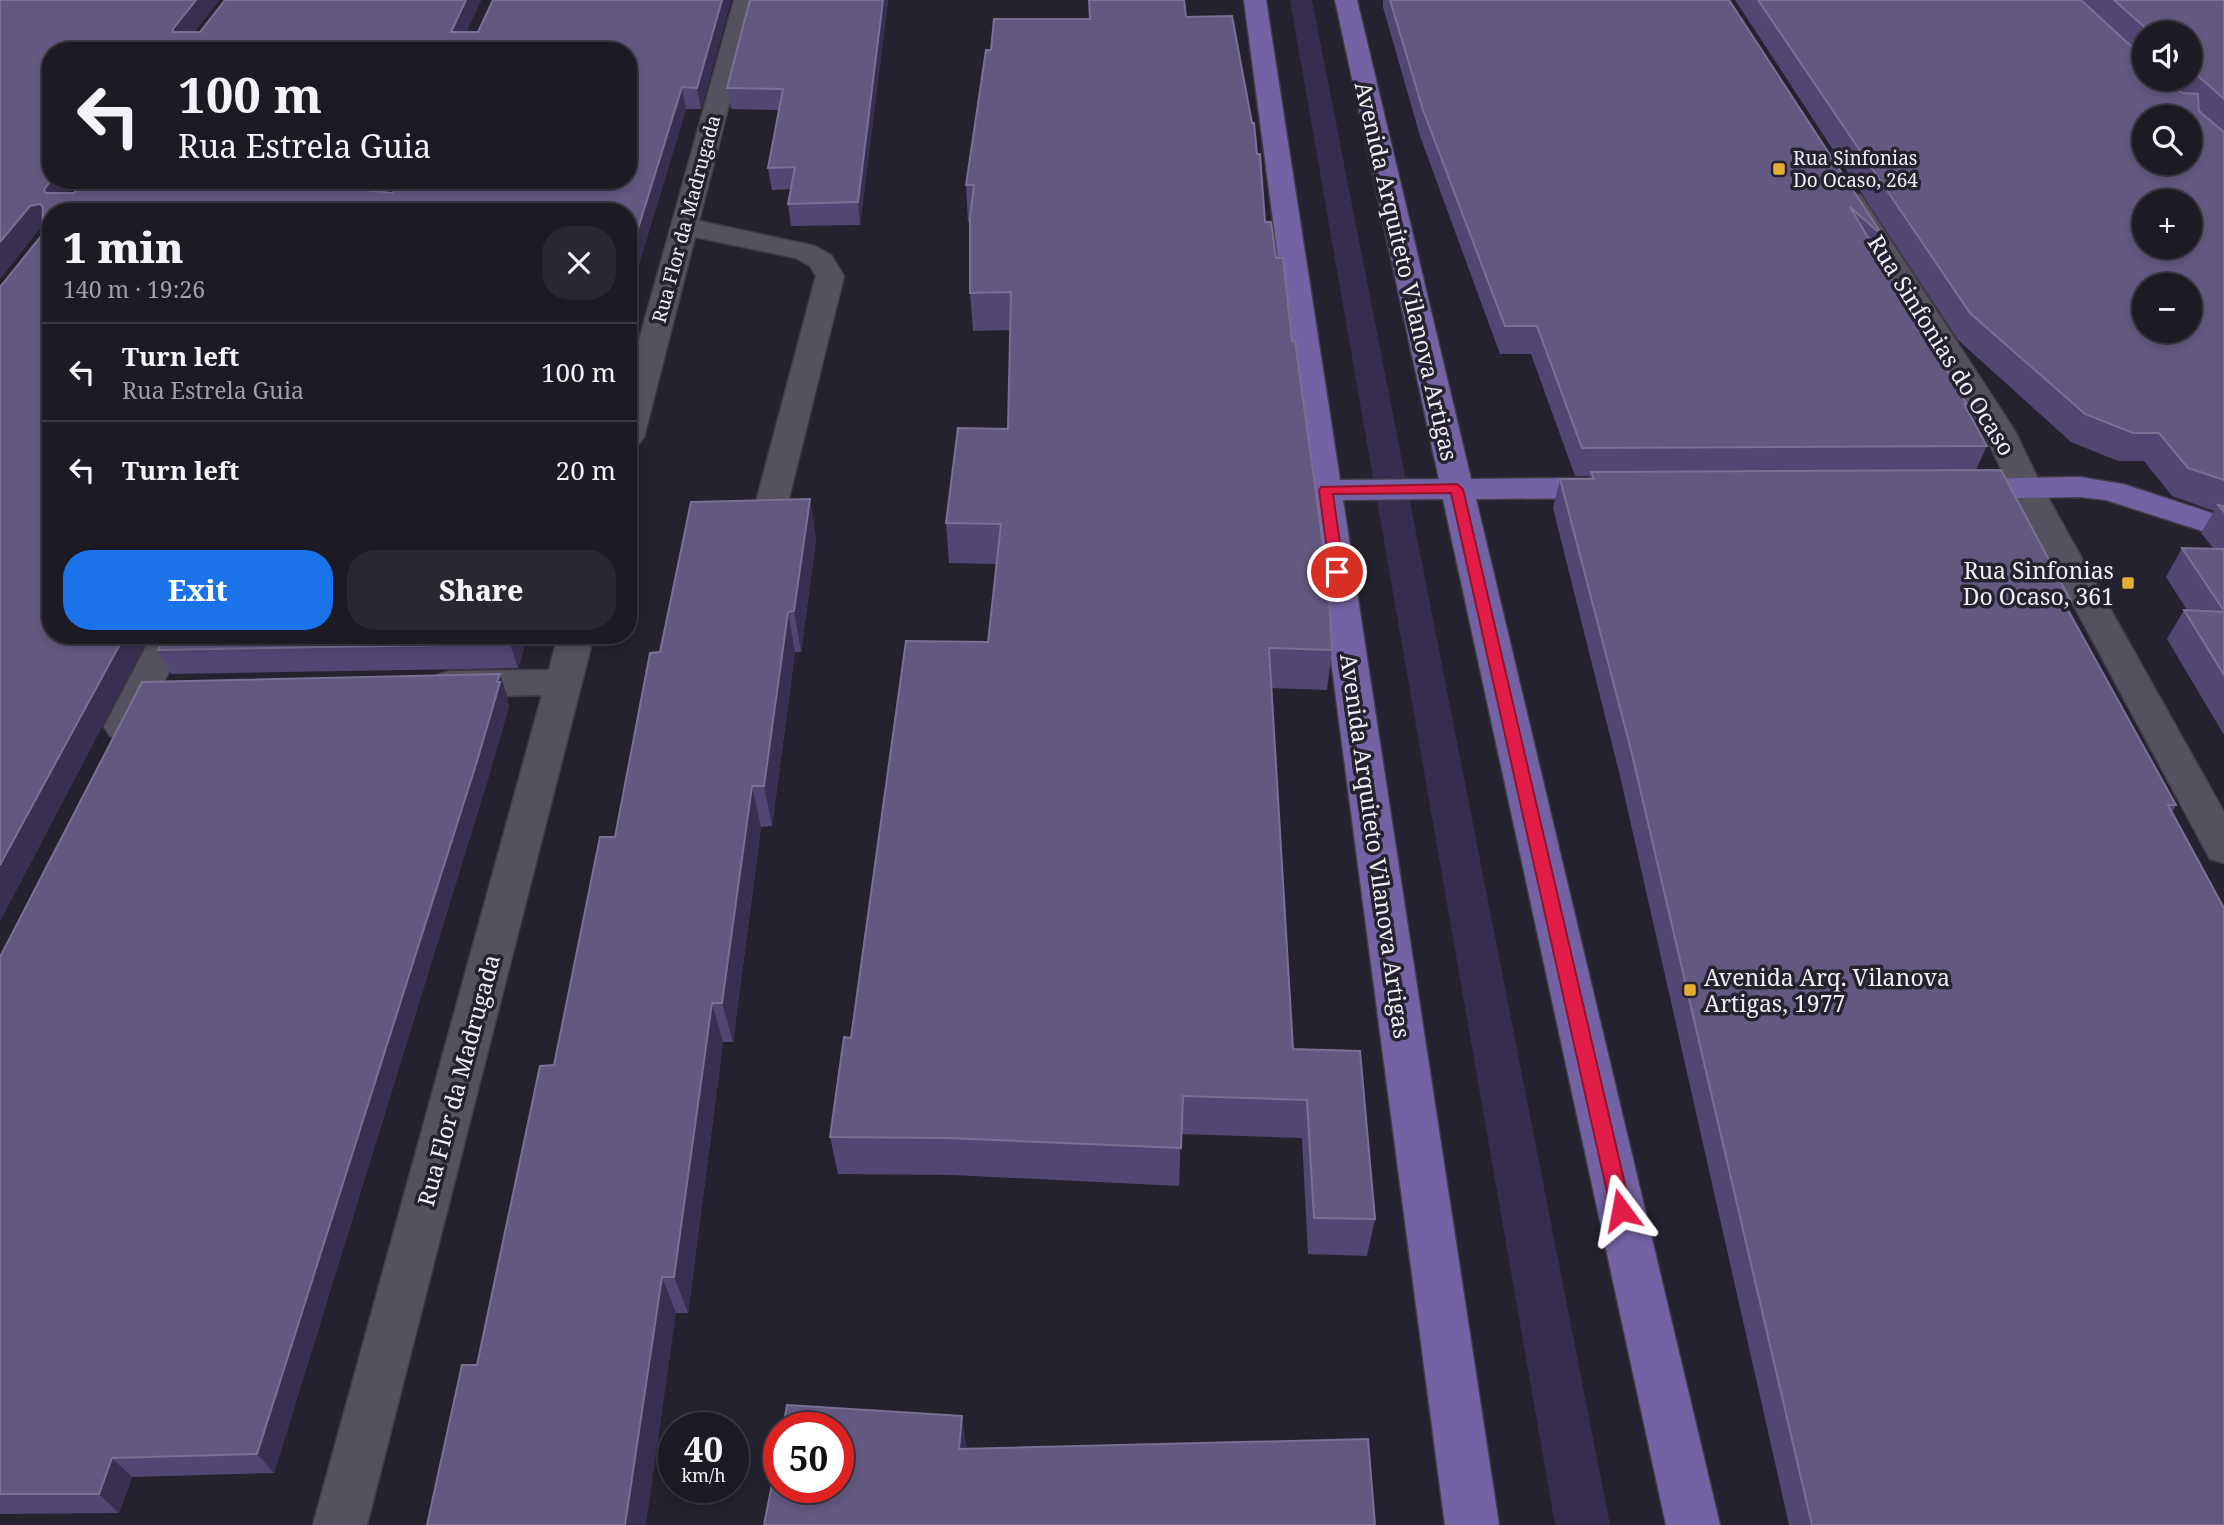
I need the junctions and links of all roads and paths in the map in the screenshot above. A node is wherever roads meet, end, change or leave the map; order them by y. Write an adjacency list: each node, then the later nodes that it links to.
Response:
1 (745, 0): 5 (street, Rua Flor da Madrugada)
2 (1255, 0): 11 (main road, Avenida Arquiteto Vilanova Artigas)
3 (1346, 0): 9 (main road, Avenida Arquiteto Vilanova Artigas)
4 (1839, 180): 7 (street, Rua Sinfonias do Ocaso)
5 (684, 226): 6 (street, Rua Flor da Madrugada); 12 (street)
6 (637, 403)
7 (2026, 487): 10 (main road); 13 (main road); 21 (street, Rua Sinfonias do Ocaso)
8 (1646, 488): 9 (main road)
9 (1457, 489): 11 (main road); 24 (main road, Avenida Arquiteto Vilanova Artigas)
10 (1934, 489)
11 (1325, 490): 23 (main road, Avenida Arquiteto Vilanova Artigas)
12 (773, 498)
13 (2224, 528)
14 (165, 644): 18 (street)
15 (574, 644): 16 (street, Rua Flor da Madrugada)
16 (563, 682): 17 (street); 22 (street, Rua Flor da Madrugada)
17 (414, 685)
18 (142, 690): 19 (street); 20 (street)
19 (183, 690)
20 (105, 763)
21 (2224, 848)
22 (340, 1525)
23 (1472, 1525)
24 (1693, 1525)

